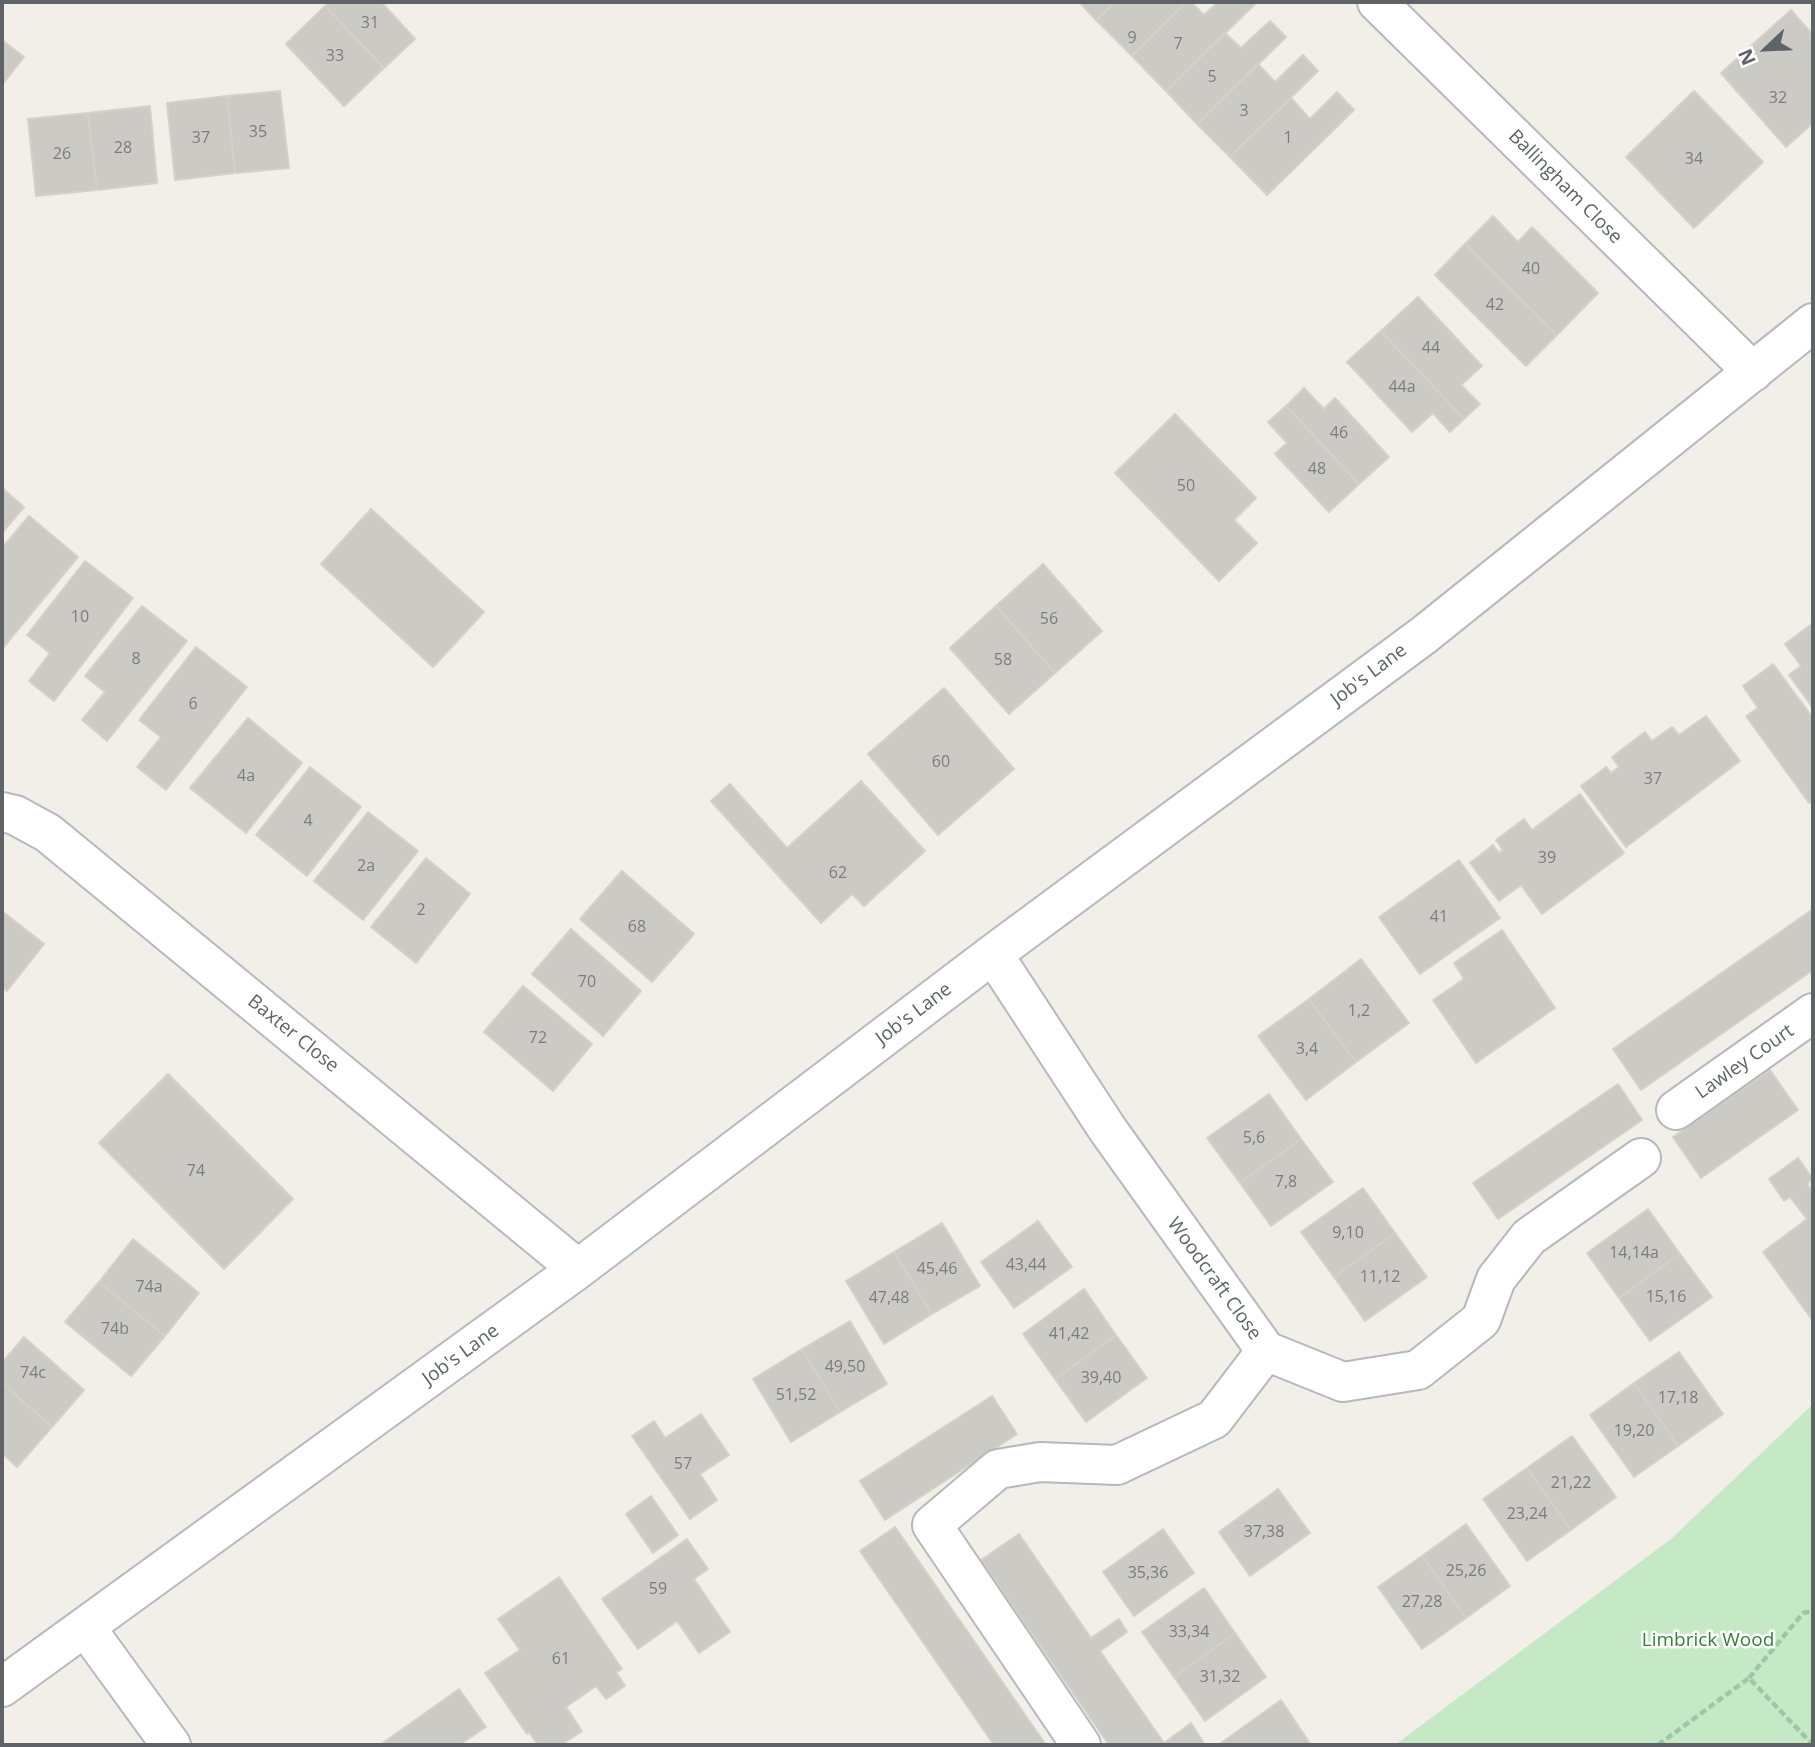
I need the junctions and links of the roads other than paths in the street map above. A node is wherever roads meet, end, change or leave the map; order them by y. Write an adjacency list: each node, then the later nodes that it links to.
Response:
1 (1377, 2): 3 (street, Ballingham Close)
2 (1813, 323): 3 (street, Job's Lane)
3 (1753, 372): 5 (street, Job's Lane)
4 (2, 812): 9 (street, Baxter Close)
5 (993, 954): 9 (street, Job's Lane); 10 (street, Woodcraft Close)
6 (1813, 1013): 7 (street, Lawley Court)
7 (1676, 1110)
8 (1641, 1158): 10 (street, Woodcraft Close)
9 (578, 1269): 11 (street, Job's Lane)
10 (1266, 1351): 14 (street)
11 (86, 1628): 12 (street, Job's Lane); 13 (street)
12 (2, 1687)
13 (171, 1745)
14 (1081, 1745)

